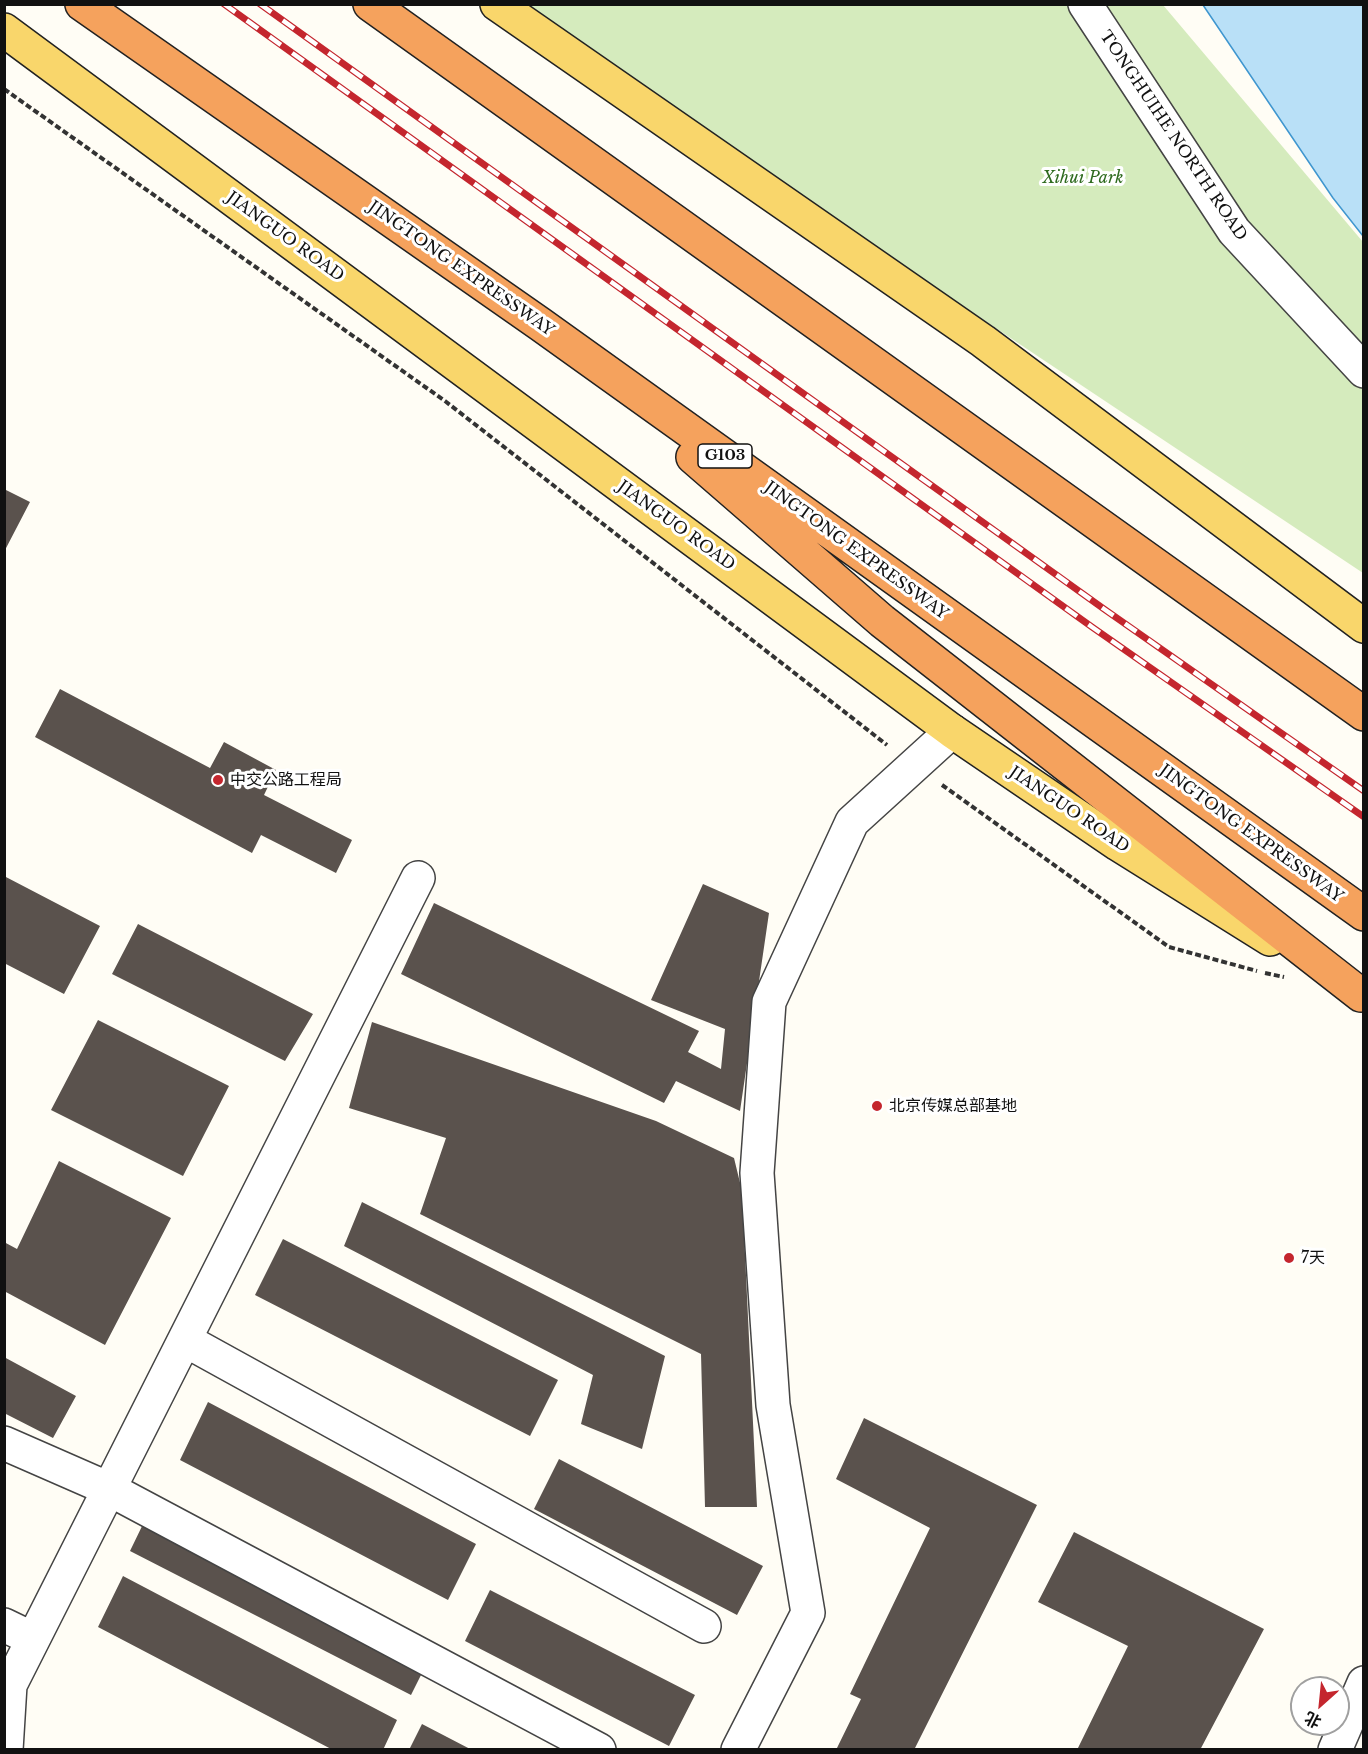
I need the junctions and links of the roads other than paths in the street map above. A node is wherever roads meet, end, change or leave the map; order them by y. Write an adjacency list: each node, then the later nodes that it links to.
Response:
1 (82, 4): 6 (highway, JINGTONG EXPRESSWAY / G103)
2 (370, 4): 9 (highway)
3 (497, 4): 8 (main road)
4 (1085, 4): 7 (street, TONGHUIHE NORTH ROAD)
5 (4, 30): 10 (main road, JIANGUO ROAD)
6 (540, 324): 12 (highway, JINGTONG EXPRESSWAY / G103); 13 (highway)
7 (1364, 371)
8 (1364, 626)
9 (1364, 714)
10 (952, 731): 13 (main road, JIANGUO ROAD); 23 (street)
11 (418, 878): 14 (street)
12 (1364, 914)
13 (1362, 996)
14 (185, 1340): 16 (street); 17 (street)
15 (4, 1443): 16 (street)
16 (109, 1490): 18 (street); 22 (street)
17 (704, 1626)
18 (19, 1632): 20 (street)
19 (1364, 1683): 24 (street)
20 (7, 1687): 21 (street)
21 (6, 1749)
22 (599, 1749)
23 (738, 1749)
24 (1335, 1749)

